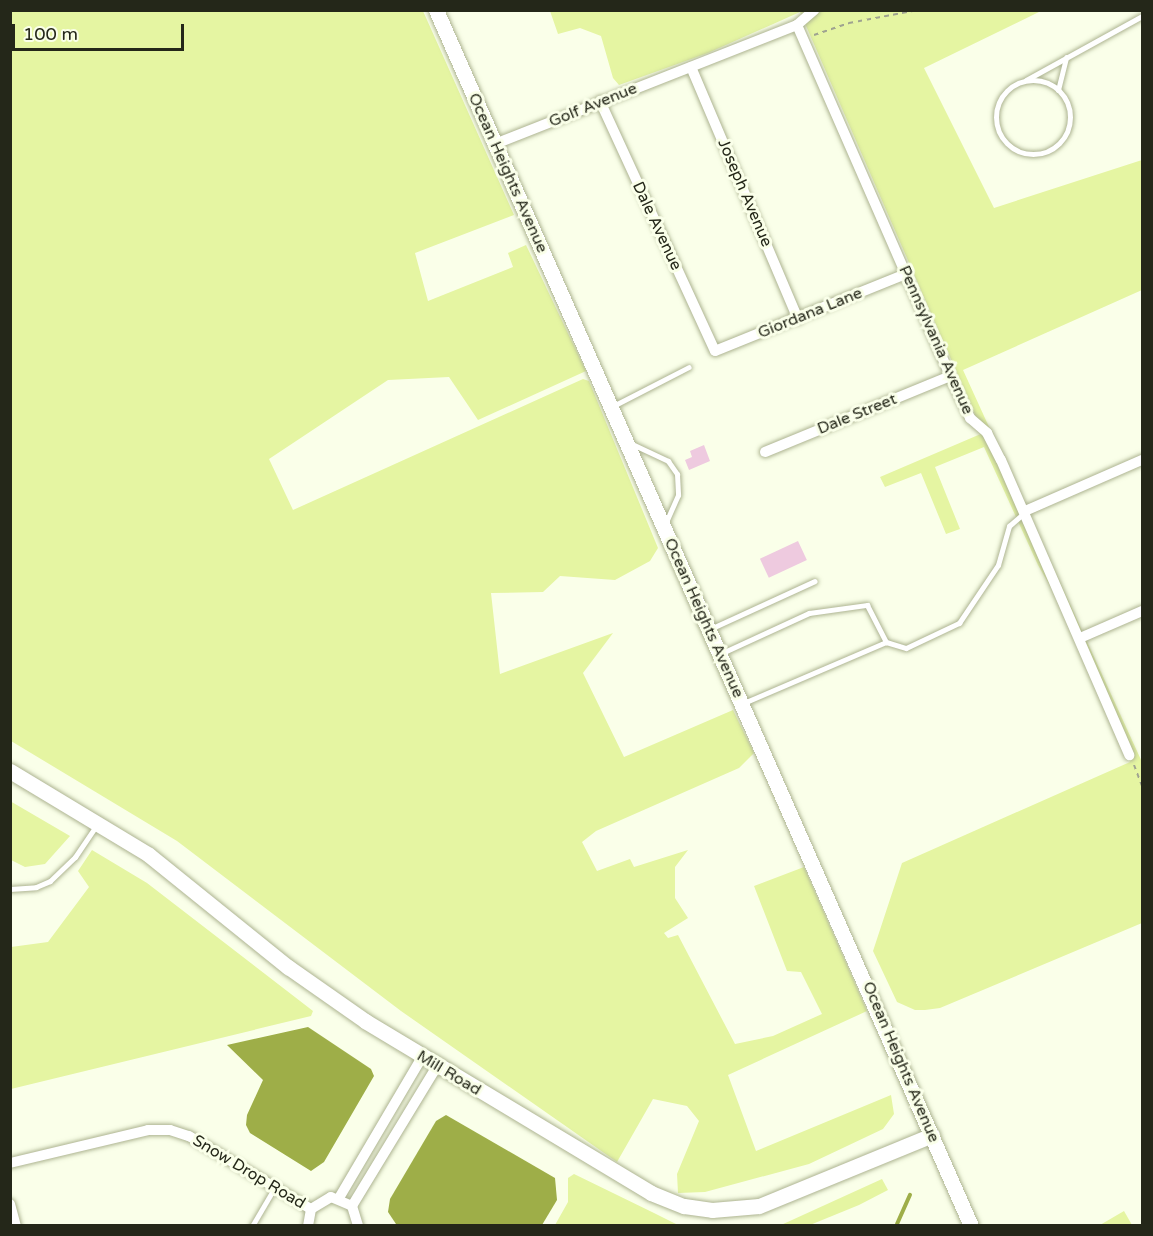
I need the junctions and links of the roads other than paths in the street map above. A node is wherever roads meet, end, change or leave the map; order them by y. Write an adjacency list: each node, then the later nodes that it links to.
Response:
1 (436, 10): 10 (main road, Ocean Heights Avenue)
2 (814, 10): 4 (street)
3 (1143, 16): 5 (lane)
4 (797, 25): 6 (street); 11 (street, Pennsylvania Avenue)
5 (1066, 57): 7 (lane); 8 (lane)
6 (692, 67): 9 (street, Golf Avenue); 12 (street, Joseph Avenue)
7 (1024, 81): 8 (lane); 8 (lane)
8 (1058, 90)
9 (600, 101): 10 (street, Golf Avenue); 13 (street, Dale Avenue)
10 (495, 144): 16 (main road, Ocean Heights Avenue)
11 (906, 274): 12 (street, Giordana Lane); 15 (street, Pennsylvania Avenue)
12 (798, 319): 13 (street, Giordana Lane)
13 (715, 351)
14 (689, 367): 16 (lane)
15 (950, 376): 18 (street, Dale Street); 20 (street, Pennsylvania Avenue)
16 (611, 407): 17 (main road, Ocean Heights Avenue)
17 (626, 441): 21 (main road, Ocean Heights Avenue); 21 (lane)
18 (765, 452)
19 (1143, 460): 20 (street)
20 (1025, 511): 25 (street, Pennsylvania Avenue); 26 (lane)
21 (664, 526): 24 (main road, Ocean Heights Avenue)
22 (815, 581): 24 (lane)
23 (1143, 611): 25 (street)
24 (710, 629): 27 (main road, Ocean Heights Avenue)
25 (1080, 638): 29 (street, Pennsylvania Avenue)
26 (886, 642): 27 (lane); 28 (lane)
27 (721, 654): 28 (main road, Ocean Heights Avenue)
28 (742, 704): 37 (main road, Ocean Heights Avenue)
29 (1129, 754)
30 (10, 771): 31 (main road, Mill Road)
31 (99, 822): 33 (lane); 35 (main road, Mill Road)
32 (10, 889): 33 (lane)
33 (23, 890): 34 (lane)
34 (10, 894)
35 (422, 1057): 36 (main road, Mill Road); 40 (street)
36 (437, 1066): 37 (main road, Mill Road); 42 (street)
37 (932, 1135): 48 (main road, Ocean Heights Avenue)
38 (10, 1163): 39 (street, Snow Drop Road)
39 (275, 1187): 43 (street, Snow Drop Road); 45 (lane)
40 (339, 1198): 42 (street); 43 (street)
41 (10, 1204): 44 (street)
42 (352, 1206): 47 (street)
43 (311, 1209): 46 (street)
44 (15, 1226)
45 (252, 1226)
46 (308, 1226)
47 (358, 1226)
48 (971, 1226)

